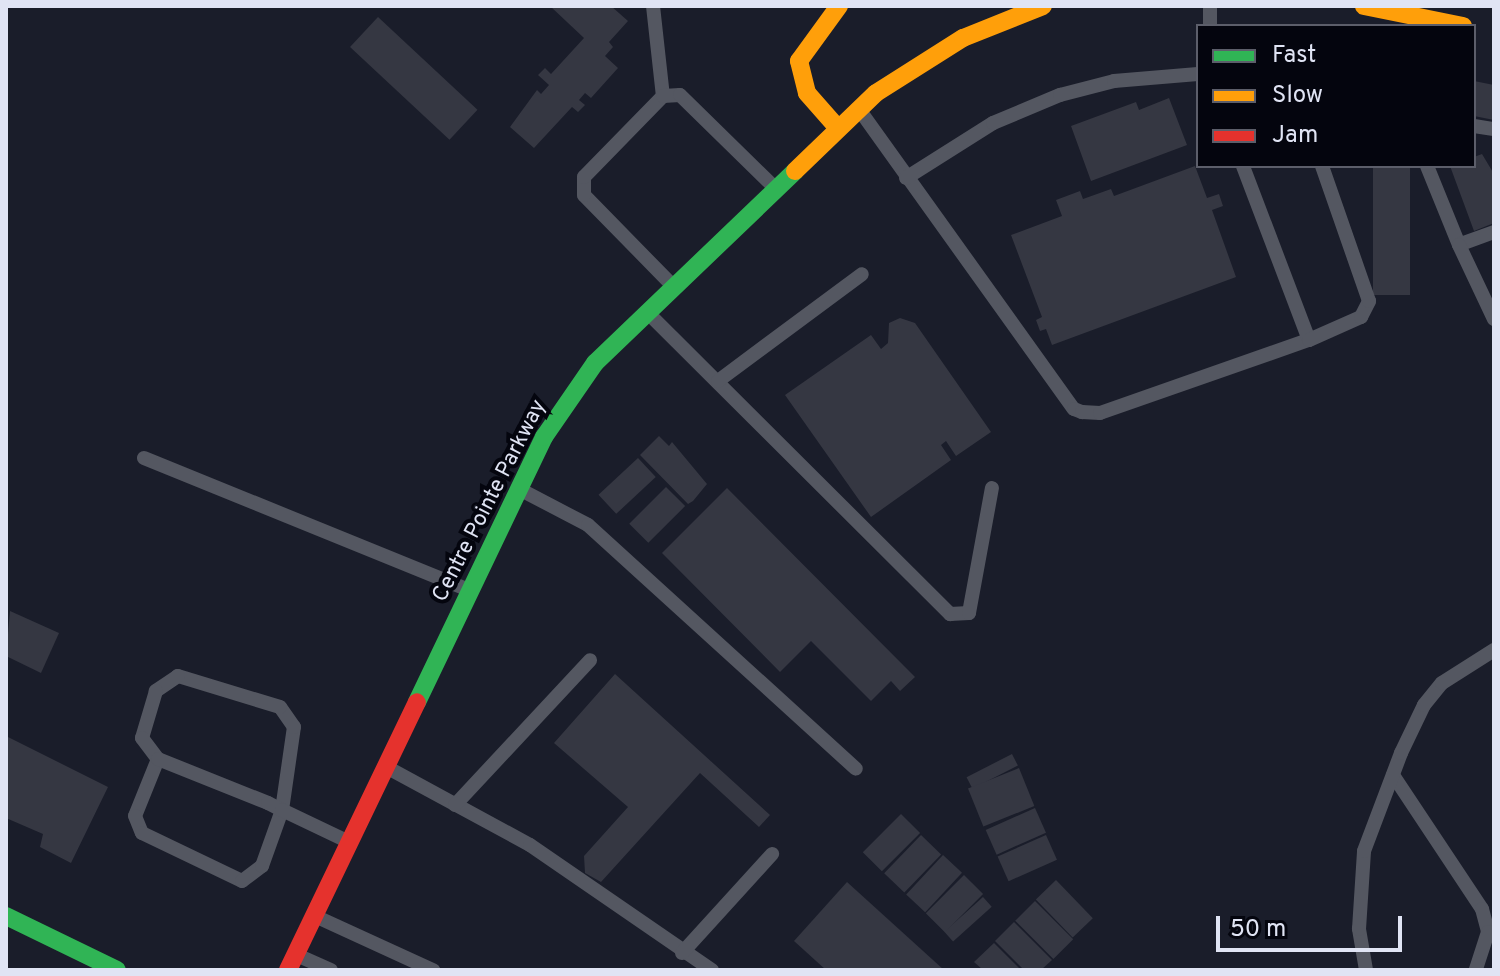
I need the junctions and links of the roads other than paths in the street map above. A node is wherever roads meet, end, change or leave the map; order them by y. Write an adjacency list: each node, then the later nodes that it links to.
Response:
1 (653, 6): 7 (lane)
2 (839, 6): 9 (street)
3 (1043, 6): 8 (street, Centre Pointe Parkway)
4 (1364, 6): 5 (street)
5 (1453, 24)
6 (1196, 74): 13 (lane)
7 (663, 96): 14 (lane); 19 (lane)
8 (858, 108): 9 (street, Centre Pointe Parkway); 13 (lane)
9 (836, 126): 14 (street, Centre Pointe Parkway)
10 (1244, 168): 23 (lane)
11 (1323, 168): 23 (lane)
12 (1428, 168): 16 (lane)
13 (906, 178): 23 (lane)
14 (775, 187): 19 (street, Centre Pointe Parkway)
15 (1494, 232): 16 (lane)
16 (1459, 245): 20 (lane)
17 (862, 274): 24 (lane)
18 (1494, 282): 20 (lane)
19 (673, 286): 21 (street, Centre Pointe Parkway)
20 (1479, 287): 22 (lane)
21 (647, 312): 24 (lane); 27 (street, Centre Pointe Parkway)
22 (1494, 319)
23 (1309, 340)
24 (718, 381): 26 (lane)
25 (144, 458): 28 (lane)
26 (992, 488)
27 (519, 489): 28 (street, Centre Pointe Parkway); 33 (lane)
28 (470, 590): 32 (street, Centre Pointe Parkway)
29 (1494, 650): 34 (lane)
30 (590, 660): 35 (lane)
31 (158, 759): 36 (lane); 36 (lane); 36 (lane)
32 (386, 767): 35 (lane); 37 (street, Centre Pointe Parkway)
33 (856, 769)
34 (1393, 775): 47 (lane); 48 (lane)
35 (455, 805): 41 (lane)
36 (282, 810): 37 (lane)
37 (350, 842): 39 (street, Centre Pointe Parkway)
38 (772, 854): 41 (lane)
39 (314, 915): 42 (street, Centre Pointe Parkway); 45 (lane)
40 (6, 916): 43 (street)
41 (682, 953): 46 (lane)
42 (292, 962): 44 (lane)
43 (117, 970)
44 (331, 970)
45 (433, 970)
46 (712, 970)
47 (1366, 970)
48 (1476, 970)

